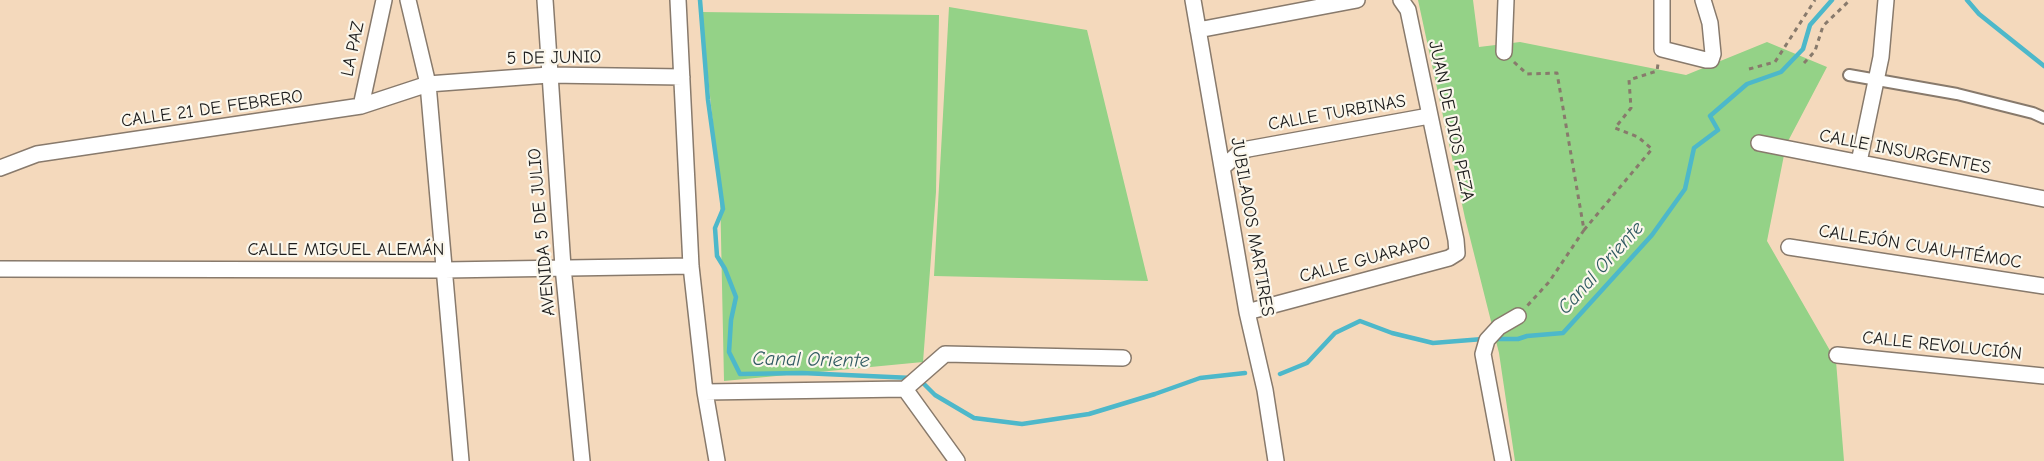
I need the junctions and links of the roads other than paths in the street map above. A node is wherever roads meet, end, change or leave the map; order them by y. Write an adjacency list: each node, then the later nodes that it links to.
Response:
1 (384, 0): 19 (street, LA PAZ)
2 (408, 0): 18 (street)
3 (545, 0): 14 (street, AVENIDA 5 DE JULIO)
4 (678, 0): 16 (street)
5 (1193, 0): 12 (street, JUBILADOS MARTIRES)
6 (1357, 0): 12 (street)
7 (1401, 0): 20 (street, JUAN DE DIOS PEZA)
8 (1506, 0): 13 (street)
9 (1662, 0): 10 (street)
10 (1703, 0)
11 (1886, 0): 17 (street)
12 (1198, 30): 25 (street, JUBILADOS MARTIRES)
13 (1504, 52)
14 (549, 75): 16 (street, 5 DE JUNIO); 18 (street, 5 DE JUNIO); 30 (street, AVENIDA 5 DE JULIO)
15 (1849, 75): 17 (street)
16 (682, 76): 29 (street)
17 (1876, 80): 21 (street); 23 (street)
18 (428, 84): 19 (street, CALLE 21 DE FEBRERO); 32 (street)
19 (361, 106): 24 (street, CALLE 21 DE FEBRERO)
20 (1429, 116): 25 (street, CALLE TURBINAS); 28 (street, JUAN DE DIOS PEZA)
21 (2044, 118)
22 (1759, 143): 23 (street, CALLE INSURGENTES)
23 (1859, 162): 26 (street, CALLE INSURGENTES)
24 (0, 168)
25 (1222, 168): 34 (street, JUBILADOS MARTIRES)
26 (2044, 199)
27 (1789, 247): 33 (street, CALLEJÓN CUAUHTÉMOC)
28 (1456, 253): 34 (street, CALLE GUARAPO)
29 (691, 266): 30 (street, CALLE MIGUEL ALEMÁN); 40 (street)
30 (563, 267): 32 (street, CALLE MIGUEL ALEMÁN); 42 (street, AVENIDA 5 DE JULIO)
31 (0, 269): 32 (street, CALLE MIGUEL ALEMÁN)
32 (445, 270): 41 (street)
33 (2044, 286)
34 (1247, 312): 45 (street, JUBILADOS MARTIRES)
35 (1518, 316): 46 (street)
36 (1837, 355): 38 (street, CALLE REVOLUCIÓN)
37 (1123, 358): 39 (street)
38 (2044, 376)
39 (905, 389): 40 (street); 44 (street)
40 (705, 392): 43 (street)
41 (460, 461)
42 (582, 461)
43 (717, 461)
44 (957, 461)
45 (1276, 461)
46 (1503, 461)

